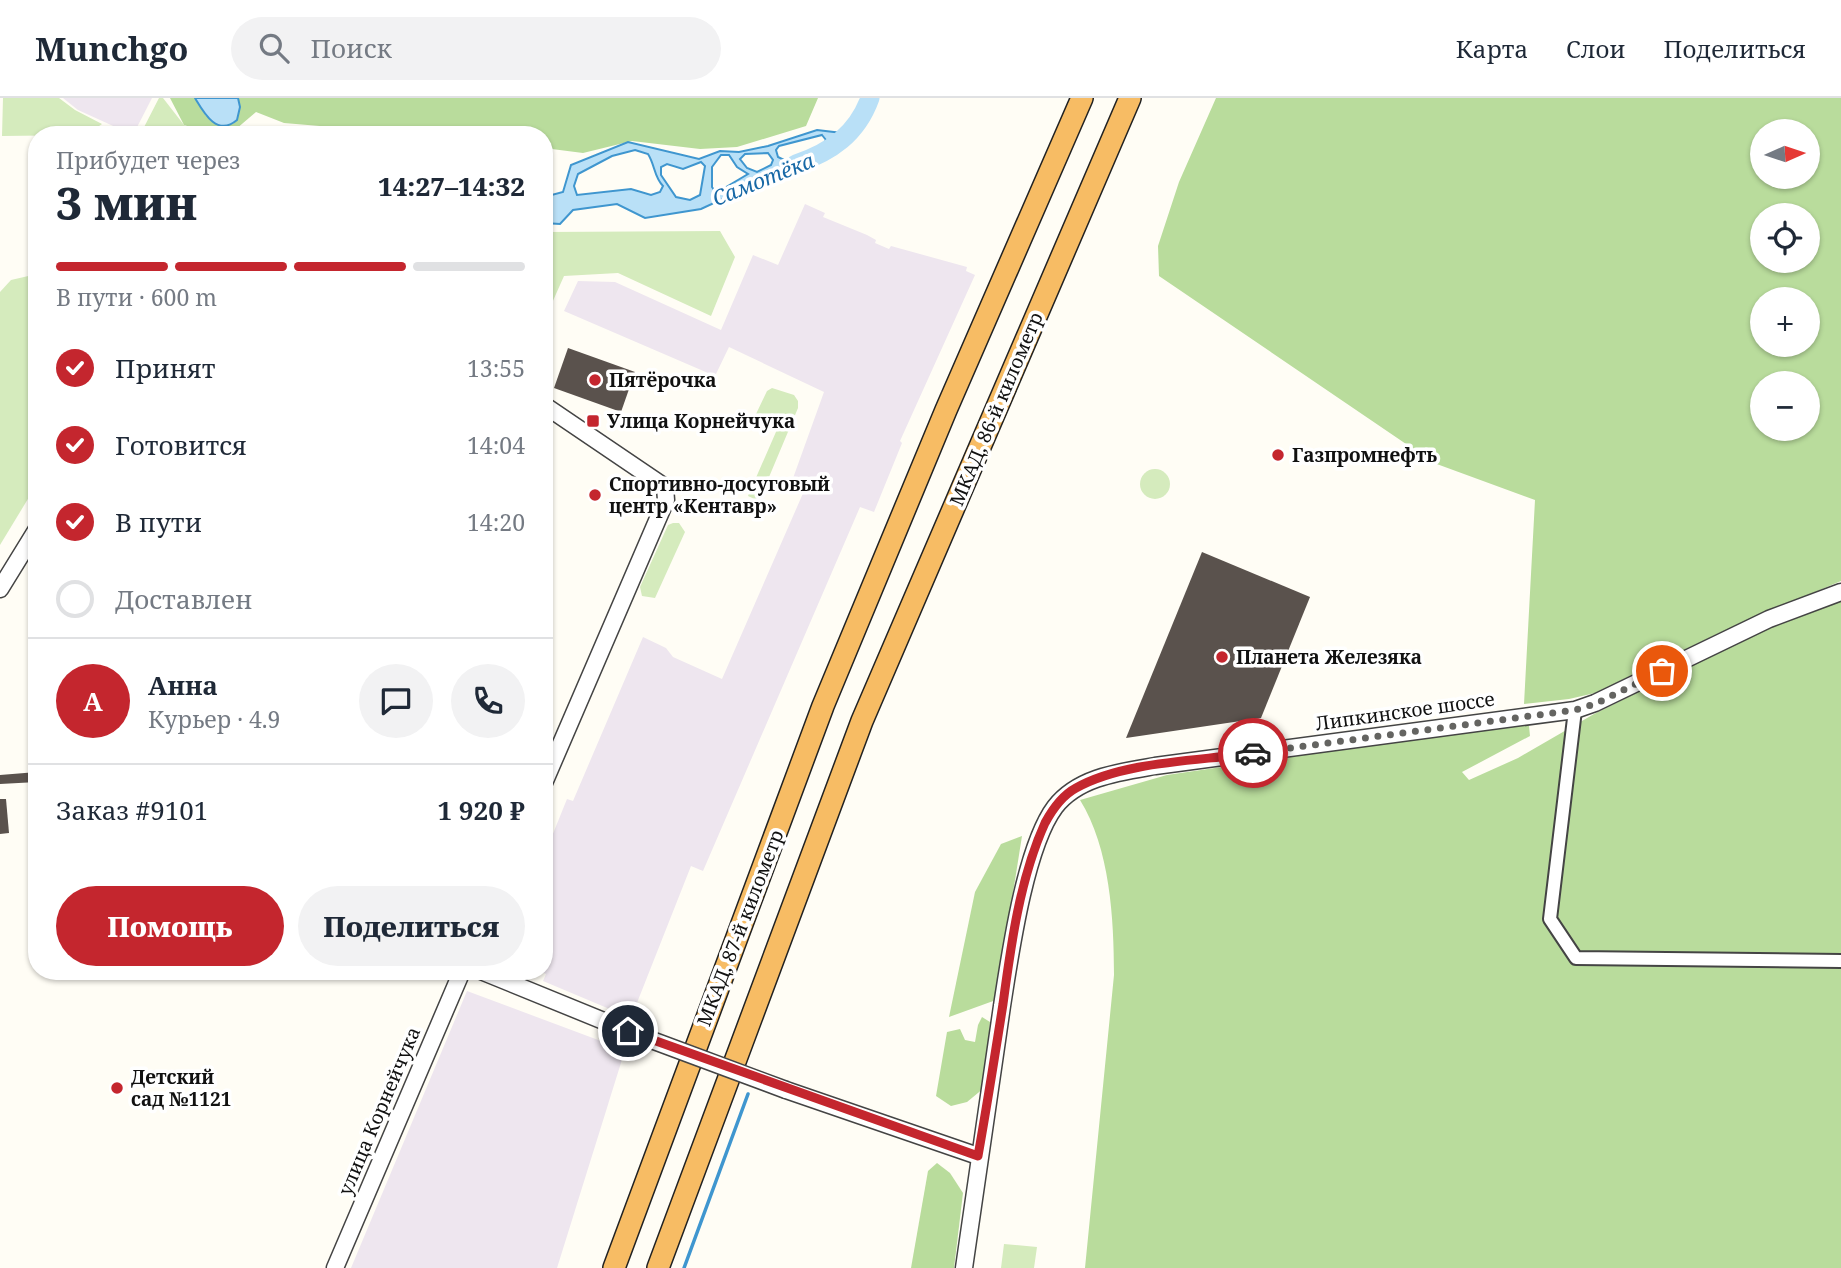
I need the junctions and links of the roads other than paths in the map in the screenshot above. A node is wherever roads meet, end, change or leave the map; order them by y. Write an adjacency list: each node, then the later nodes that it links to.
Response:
1 (1082, 98): 15 (highway, МКАД, 87-й километр)
2 (1130, 98): 8 (highway, МКАД, 86-й километр)
3 (553, 411): 9 (street)
4 (28, 544): 5 (street)
5 (0, 589)
6 (1841, 592): 7 (street, Липкинское шоссе)
7 (1575, 710): 10 (street); 13 (street, Липкинское шоссе)
8 (862, 721): 16 (highway, МКАД, 87-й километр)
9 (553, 762)
10 (1841, 961)
11 (458, 980): 14 (street, улица Корнейчука)
12 (503, 980): 13 (street, bridge)
13 (978, 1156): 17 (street, Липкинское шоссе)
14 (335, 1268)
15 (614, 1268)
16 (658, 1268)
17 (964, 1268)

